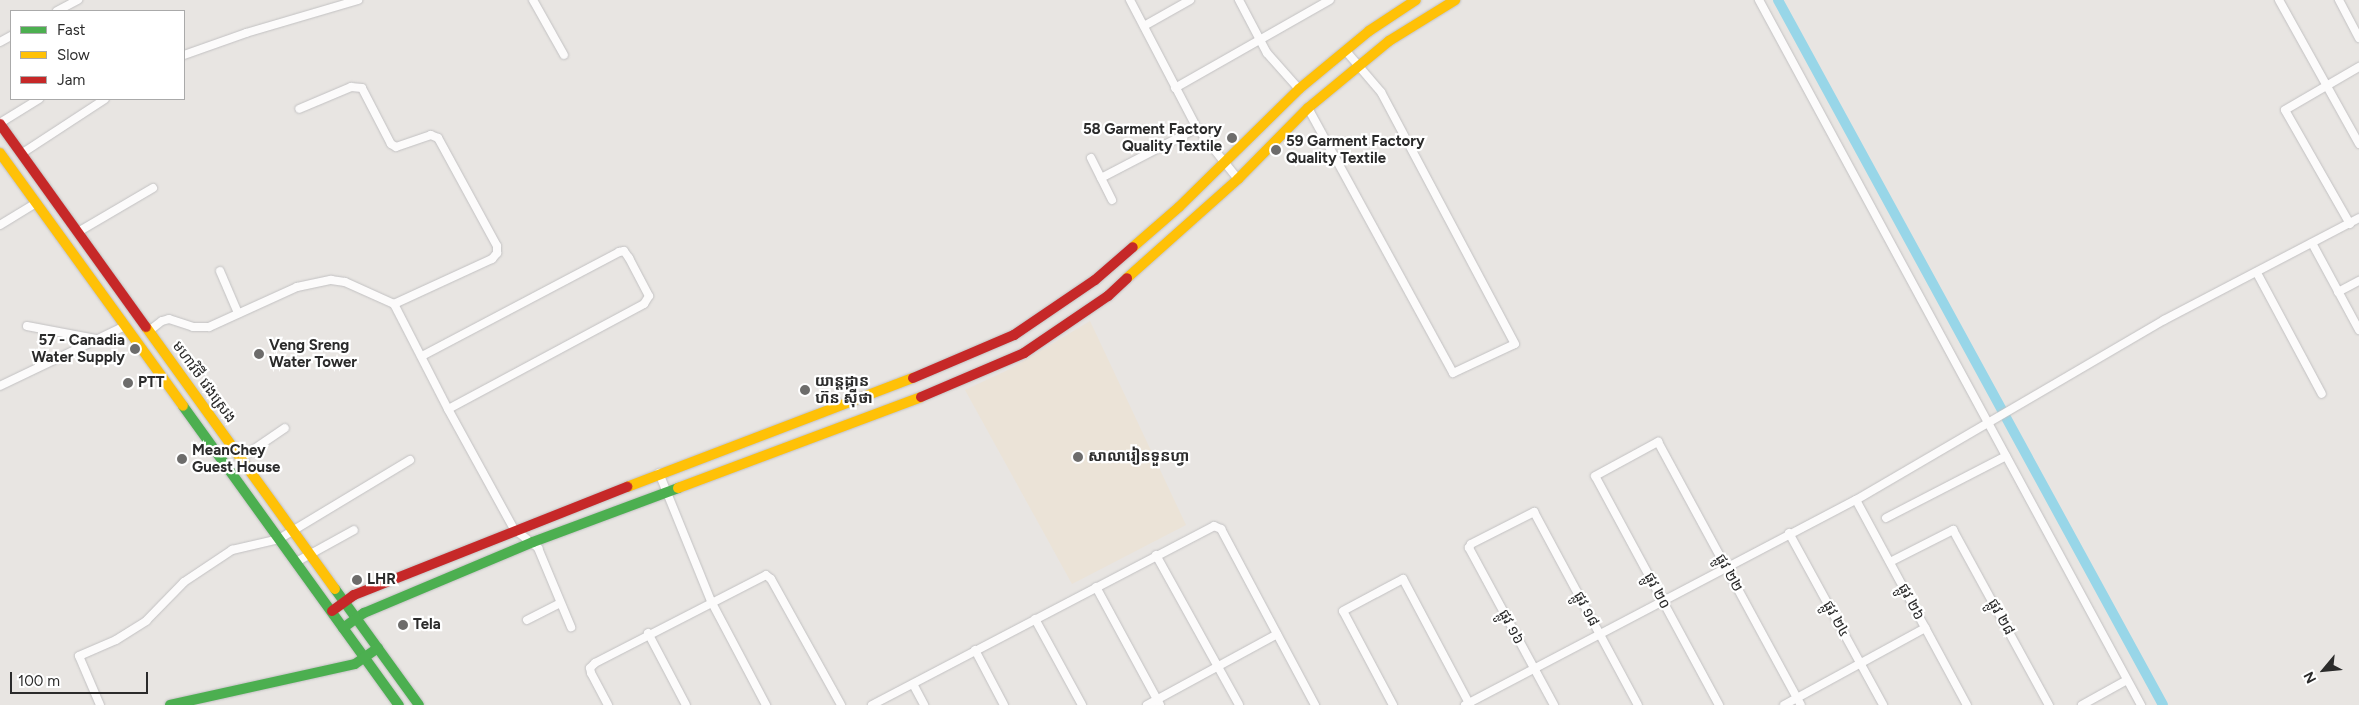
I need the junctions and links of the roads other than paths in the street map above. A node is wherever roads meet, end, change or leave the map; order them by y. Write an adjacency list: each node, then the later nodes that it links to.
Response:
1 (78, 0): 15 (street)
2 (358, 0): 13 (street)
3 (534, 0): 21 (street)
4 (1130, 0): 16 (street)
5 (1190, 0): 16 (street)
6 (1239, 0): 18 (street)
7 (1330, 0): 18 (street)
8 (1416, 0): 14 (main road)
9 (1455, 0): 22 (main road)
10 (1760, 0): 67 (street)
11 (2279, 0): 24 (street)
12 (2339, 0): 17 (street)
13 (345, 3): 20 (street)
14 (1402, 3): 19 (main road)
15 (59, 10)
16 (1144, 26): 25 (street)
17 (2359, 38)
18 (1260, 41): 25 (street); 26 (street)
19 (1345, 50): 22 (street); 26 (main road)
20 (185, 55)
21 (564, 56)
22 (1358, 66): 30 (main road); 30 (street)
23 (2359, 67): 24 (street)
24 (2326, 85): 33 (street); 44 (street)
25 (1175, 88): 32 (street)
26 (1299, 89): 37 (main road)
27 (37, 100): 31 (street)
28 (103, 100): 35 (street)
29 (298, 108): 52 (street)
30 (1308, 108): 39 (main road)
31 (0, 124): 35 (main road, មហាវិថី វេងស្រេង)
32 (1197, 128): 37 (street); 38 (street)
33 (2359, 144)
34 (0, 153): 42 (main road, មហាវិថី វេងស្រេង)
35 (21, 154): 46 (main road, មហាវិថី វេងស្រេង)
36 (1091, 158): 38 (street)
37 (1223, 164): 39 (street); 53 (main road)
38 (1101, 178): 41 (street)
39 (1238, 179): 58 (main road)
40 (153, 188): 46 (street)
41 (1112, 200)
42 (36, 203): 45 (street); 56 (main road, មហាវិថី វេងស្រេង)
43 (2359, 218): 44 (street)
44 (2350, 224): 47 (street)
45 (0, 225)
46 (78, 232): 59 (main road, មហាវិថី វេងស្រេង)
47 (2312, 243): 49 (street); 51 (street)
48 (220, 271): 54 (street)
49 (2257, 273): 65 (street); 67 (street)
50 (2359, 281): 51 (street)
51 (2338, 292): 57 (street)
52 (394, 304): 54 (street); 61 (street)
53 (1054, 310): 58 (main road); 62 (main road)
54 (238, 313): 59 (street)
55 (27, 326): 60 (street)
56 (125, 326): 60 (street); 82 (main road, មហាវិថី វេងស្រេង)
57 (2358, 328)
58 (1063, 329): 63 (main road)
59 (149, 331): 70 (main road, មហាវិថី វេងស្រេង)
60 (96, 339): 64 (street)
61 (422, 356): 66 (street); 66 (street)
62 (970, 356): 63 (main road); 72 (main road)
63 (979, 375): 74 (main road)
64 (0, 386)
65 (2322, 394)
66 (448, 409): 78 (street)
67 (1990, 422): 69 (street); 75 (street)
68 (285, 428): 70 (street)
69 (2006, 456): 77 (street); 110 (street)
70 (241, 458): 80 (main road, មហាវិថី វេងស្រេង)
71 (410, 460): 80 (street)
72 (659, 473): 74 (street); 78 (main road)
73 (1595, 476): 88 (street, ផ្លូវ ២២); 91 (street, ផ្លូវ ២០)
74 (666, 492): 83 (main road); 90 (street)
75 (1856, 500): 81 (street); 87 (street, ផ្លូវ ២៦)
76 (1534, 512): 103 (street, ផ្លូវ ១៨); 109 (street, ផ្លូវ ១៦)
77 (1886, 518)
78 (514, 529): 83 (street); 92 (main road)
79 (354, 530): 84 (street)
80 (294, 531): 82 (street); 84 (main road, មហាវិថី វេងស្រេង)
81 (1789, 533): 88 (street); 107 (street, ផ្លូវ ២៤)
82 (279, 539): 86 (main road, មហាវិថី វេងស្រេង); 115 (street)
83 (533, 542): 93 (street); 95 (main road)
84 (310, 553): 86 (street); 92 (main road, មហាវិថី វេងស្រេង)
85 (1156, 555): 89 (street); 102 (street); 108 (street)
86 (296, 562): 94 (main road, មហាវិថី វេងស្រេង)
87 (1890, 562): 100 (street, ផ្លូវ ២៦); 137 (street, ផ្លូវ ២៨)
88 (1726, 567): 91 (street); 113 (street, ផ្លូវ ២២)
89 (1096, 586): 96 (street); 112 (street)
90 (711, 601): 101 (street); 121 (street); 122 (street)
91 (1662, 601): 103 (street); 133 (street, ផ្លូវ ២០)
92 (345, 602): 94 (main road); 95 (main road, មហាវិថី វេងស្រេង)
93 (560, 603): 97 (street); 98 (street)
94 (332, 611): 99 (main road, មហាវិថី វេងស្រេង)
95 (357, 618): 99 (main road); 104 (main road, មហាវិថី វេងស្រេង)
96 (1035, 619): 105 (street); 126 (street)
97 (527, 620)
98 (571, 627)
99 (344, 628): 106 (main road, មហាវិថី វេងស្រេង)
100 (1925, 628): 107 (street); 136 (street, ផ្លូវ ២៦)
101 (648, 633): 119 (street); 120 (street)
102 (1277, 634): 108 (street); 129 (street)
103 (1600, 635): 109 (street); 132 (street, ផ្លូវ ១៨)
104 (378, 648): 106 (main road); 118 (main road, មហាវិថី វេងស្រេង)
105 (975, 650): 111 (street); 125 (street)
106 (365, 658): 116 (main road); 117 (main road, មហាវិថី វេងស្រេង)
107 (1860, 663): 113 (street); 135 (street, ផ្លូវ ២៤)
108 (1219, 666): 112 (street); 128 (street)
109 (1535, 670): 114 (street); 131 (street, ផ្លូវ ១៦)
110 (2127, 680): 138 (street); 139 (street)
111 (913, 684): 123 (street); 124 (street)
112 (1159, 702): 127 (street)
113 (1799, 702): 134 (street)
114 (1468, 704): 130 (street)
115 (100, 705)
116 (170, 705)
117 (399, 705)
118 (419, 705)
119 (608, 705)
120 (686, 705)
121 (766, 705)
122 (841, 705)
123 (872, 705)
124 (924, 705)
125 (1004, 705)
126 (1082, 705)
127 (1147, 705)
128 (1239, 705)
129 (1315, 705)
130 (1393, 705)
131 (1554, 705)
132 (1638, 705)
133 (1719, 705)
134 (1784, 705)
135 (1883, 705)
136 (1966, 705)
137 (2049, 705)
138 (2082, 705)
139 (2141, 705)

